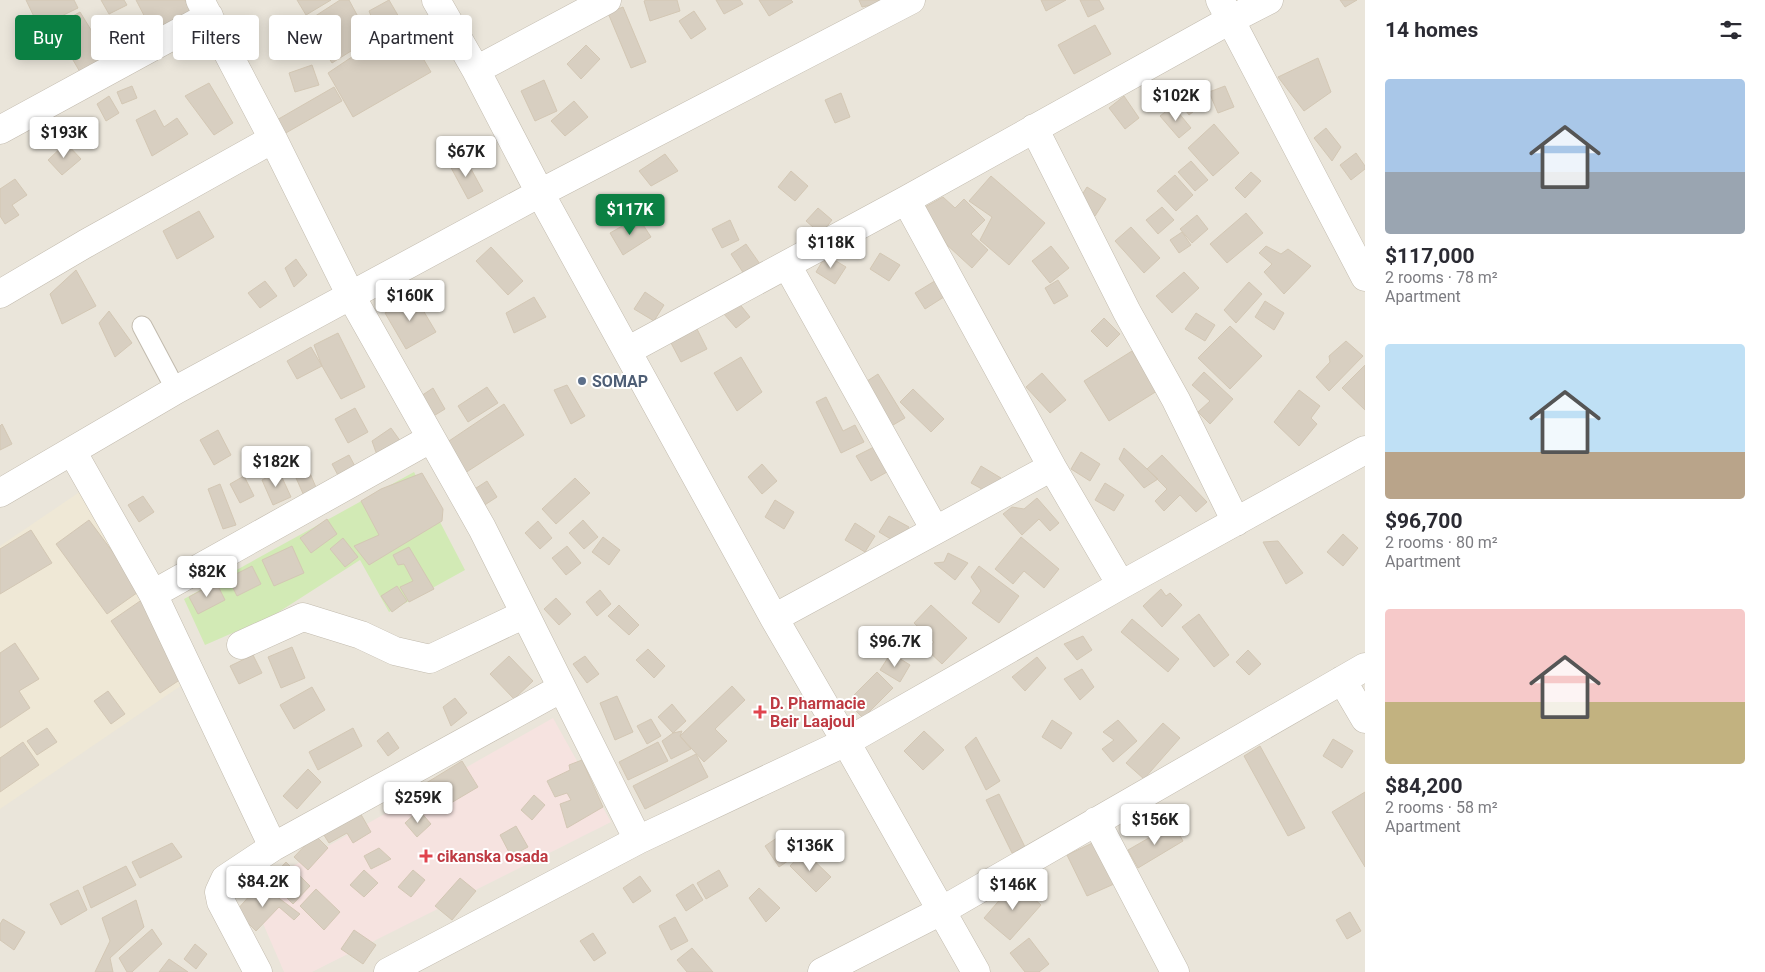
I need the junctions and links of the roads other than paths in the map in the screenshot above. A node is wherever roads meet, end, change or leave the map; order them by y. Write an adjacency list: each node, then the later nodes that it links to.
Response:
1 (436, 0): 7 (street)
2 (607, 0): 7 (street)
3 (911, 0): 11 (street)
4 (1269, 0): 6 (street)
5 (205, 8): 9 (street); 10 (street)
6 (1225, 10): 8 (street); 14 (street)
7 (476, 70): 11 (street)
8 (1034, 128): 12 (street); 25 (street)
9 (0, 130)
10 (273, 139): 15 (street); 16 (street)
11 (540, 193): 16 (street); 18 (street)
12 (906, 200): 13 (street); 23 (street)
13 (787, 265): 18 (street); 26 (street)
14 (1365, 277)
15 (0, 294)
16 (351, 296): 19 (street); 20 (street)
17 (142, 326): 19 (lane)
18 (627, 351): 30 (street)
19 (176, 390): 22 (street)
20 (430, 438): 28 (street); 29 (street)
21 (1365, 450): 25 (street)
22 (72, 451): 24 (street); 28 (street)
23 (1052, 467): 26 (street); 27 (street)
24 (0, 493)
25 (1236, 522): 27 (street)
26 (935, 530): 30 (street)
27 (1121, 585): 35 (street)
28 (153, 594): 38 (street)
29 (525, 614): 31 (street); 33 (street)
30 (774, 618): 35 (street)
31 (241, 645)
32 (1354, 673): 34 (street); 36 (street)
33 (562, 688): 37 (street); 38 (street)
34 (1365, 719)
35 (846, 742): 37 (street); 39 (street)
36 (1096, 821): 39 (street); 44 (street)
37 (638, 840): 41 (street)
38 (274, 847): 40 (street)
39 (941, 911): 42 (street); 43 (street)
40 (258, 972)
41 (388, 972)
42 (822, 972)
43 (976, 972)
44 (1175, 972)

